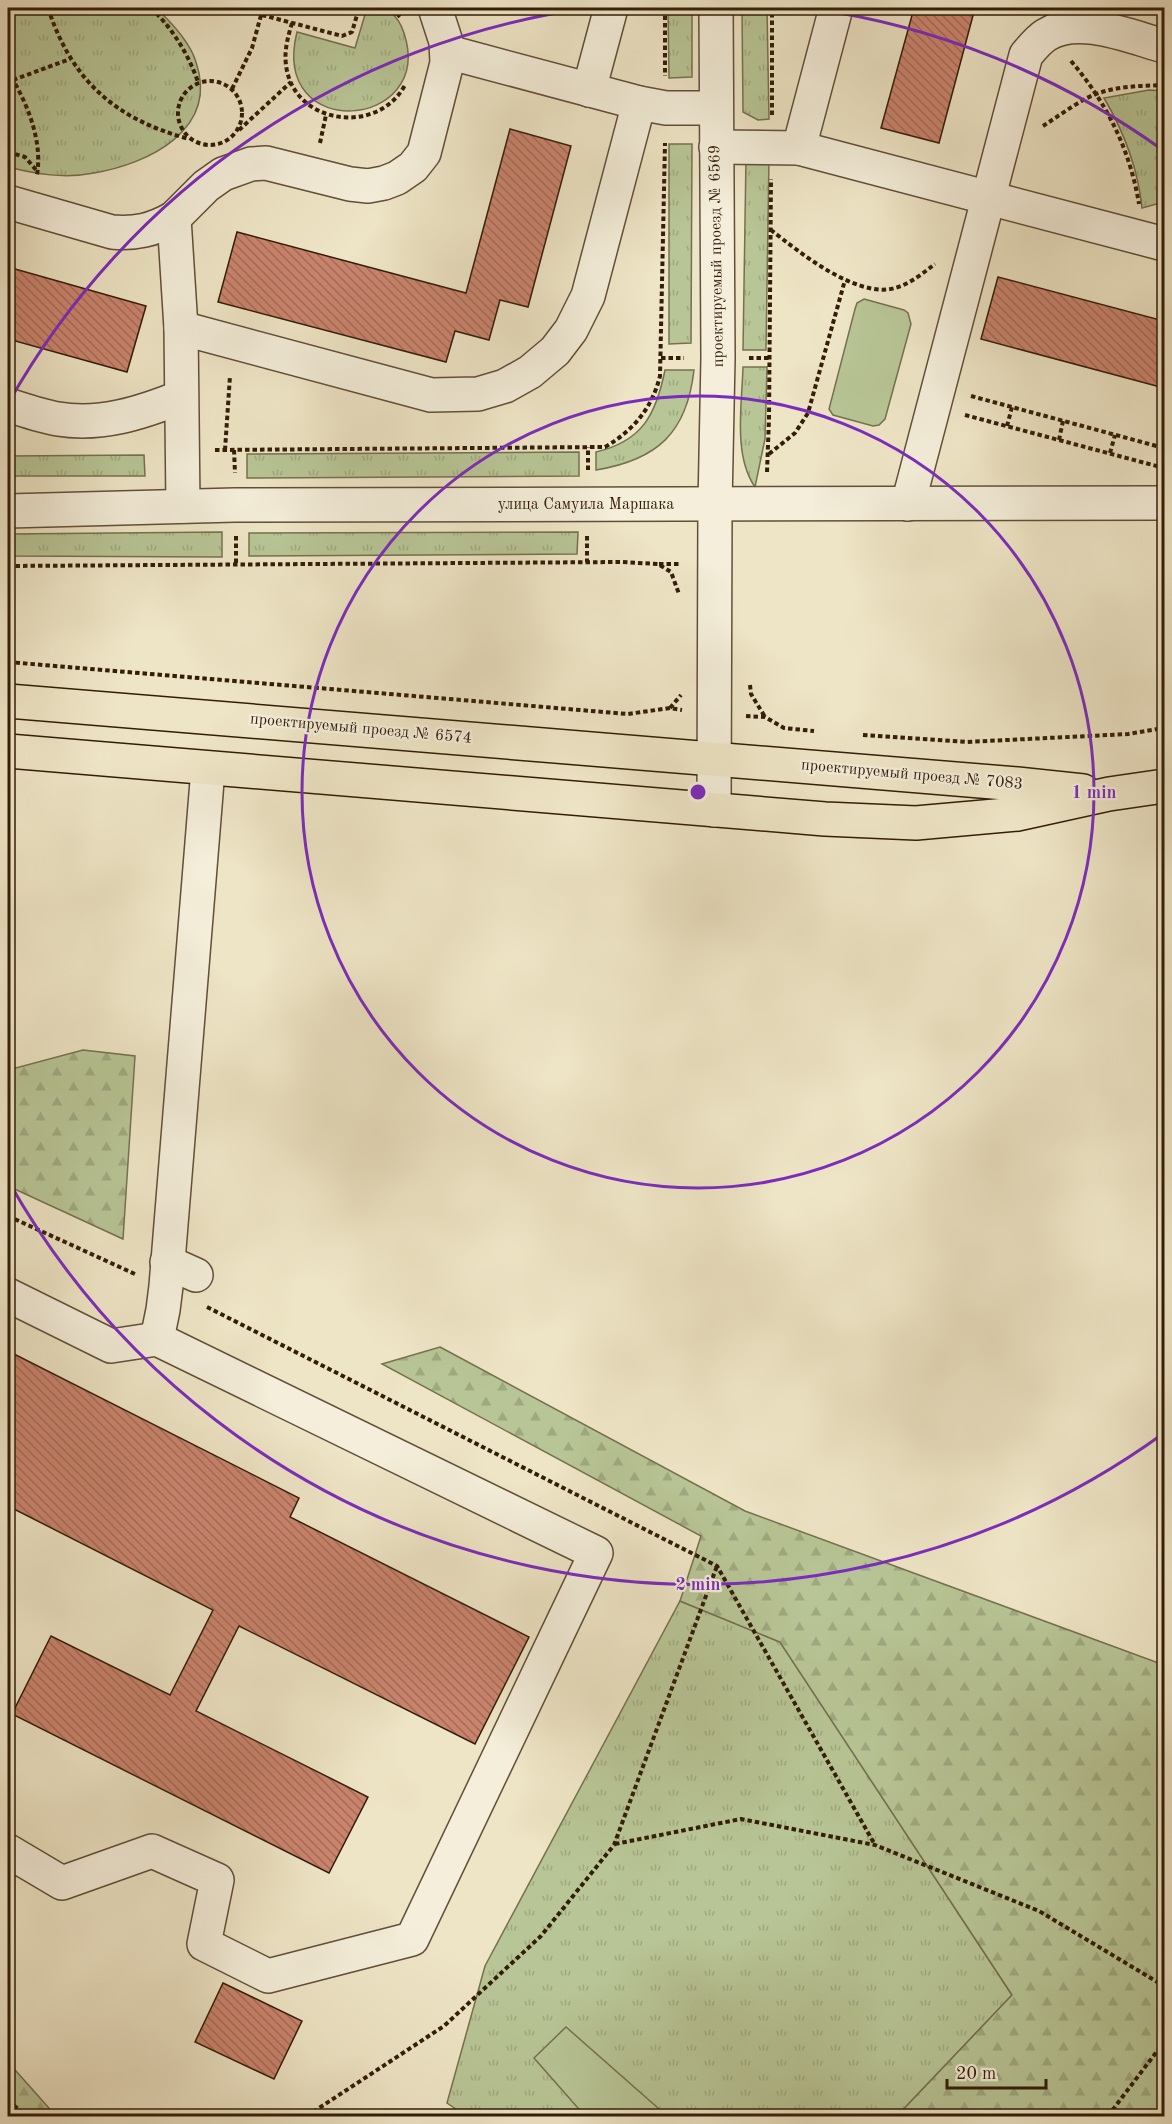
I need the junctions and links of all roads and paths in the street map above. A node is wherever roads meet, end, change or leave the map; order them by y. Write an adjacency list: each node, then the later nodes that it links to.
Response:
1 (48, 8): 17 (path)
2 (151, 8): 21 (path)
3 (263, 8): 11 (path)
4 (359, 8): 12 (path)
5 (392, 8): 13 (path)
6 (435, 8): 16 (street)
7 (611, 8): 25 (street)
8 (664, 8): 27 (path)
9 (716, 8): 28 (street, проектируемый проезд № 6569)
10 (836, 8): 33 (street)
11 (262, 15): 12 (path); 24 (path)
12 (292, 23): 22 (path)
13 (404, 23)
14 (1047, 34): 15 (street); 26 (path); 36 (street)
15 (1164, 46)
16 (448, 52): 25 (street); 38 (street)
17 (70, 59): 20 (path); 31 (path)
18 (8, 71): 20 (path)
19 (408, 78): 22 (path)
20 (13, 80): 35 (path)
21 (198, 82): 24 (path); 31 (path)
22 (291, 82): 30 (path)
23 (1164, 85): 26 (path)
24 (232, 89): 30 (path)
25 (589, 90): 27 (street)
26 (1098, 94): 29 (path); 40 (path)
27 (652, 106): 28 (street); 44 (street); 45 (path)
28 (716, 108): 32 (street, проектируемый проезд № 6569)
29 (1042, 126)
30 (236, 133): 31 (path)
31 (190, 139)
32 (716, 147): 33 (street); 66 (street, проектируемый проезд № 6569)
33 (799, 148): 36 (street)
34 (8, 152): 35 (path)
35 (38, 172): 37 (path)
36 (988, 197): 40 (street); 49 (street)
37 (18, 205): 38 (street)
38 (174, 218): 43 (street)
39 (771, 230): 42 (path)
40 (1152, 240)
41 (944, 258): 42 (path)
42 (845, 280): 47 (path)
43 (181, 328): 44 (street); 48 (street)
44 (232, 342): 58 (path)
45 (661, 358): 46 (path); 56 (path)
46 (688, 358)
47 (745, 358)
48 (182, 397): 50 (street); 60 (street)
49 (935, 397): 51 (path); 53 (path); 67 (street)
50 (8, 405)
51 (1012, 407): 52 (path); 53 (path)
52 (1064, 421): 54 (path); 55 (path)
53 (1008, 426): 55 (path)
54 (1115, 435): 57 (path); 61 (path)
55 (1059, 440): 61 (path)
56 (588, 447): 59 (path); 63 (path)
57 (1164, 449): 62 (path)
58 (225, 450): 59 (path); 60 (path)
59 (234, 450): 64 (path)
60 (182, 451): 68 (street)
61 (1110, 453): 62 (path)
62 (1162, 467)
63 (588, 474)
64 (235, 483)
65 (1164, 503): 67 (street, улица Самуила Маршака)
66 (716, 504): 67 (street, улица Самуила Маршака); 68 (street, улица Самуила Маршака); 82 (street, проектируемый проезд № 6569)
67 (908, 504)
68 (183, 506): 69 (street, улица Самуила Маршака)
69 (8, 511)
70 (586, 529): 72 (path)
71 (236, 533): 73 (path)
72 (587, 562): 73 (path); 74 (path)
73 (236, 564): 76 (path)
74 (658, 564): 75 (path); 77 (path)
75 (689, 564)
76 (8, 566)
77 (681, 598)
78 (8, 662): 81 (path)
79 (684, 688): 81 (path)
80 (8, 701): 87 (main road, проектируемый проезд № 6574)
81 (670, 708): 82 (path)
82 (715, 714): 84 (path); 87 (street, проектируемый проезд № 6569)
83 (1164, 728): 85 (path)
84 (819, 732)
85 (854, 734)
86 (8, 751): 88 (main road)
87 (715, 758): 90 (main road, проектируемый проезд № 7083); 91 (street, проектируемый проезд № 6569)
88 (208, 769): 91 (main road); 95 (street)
89 (1164, 786): 90 (main road, проектируемый проезд № 7083)
90 (1109, 794): 91 (main road, проектируемый проезд № 7083)
91 (714, 810)
92 (8, 1216): 93 (path)
93 (138, 1275)
94 (8, 1295): 95 (street)
95 (157, 1339): 98 (street)
96 (717, 1566): 97 (path)
97 (614, 1845): 99 (path); 103 (path)
98 (8, 1851)
99 (1164, 1986)
100 (1164, 2042): 104 (path)
101 (8, 2101): 102 (path)
102 (27, 2116)
103 (307, 2116)
104 (1108, 2116)

